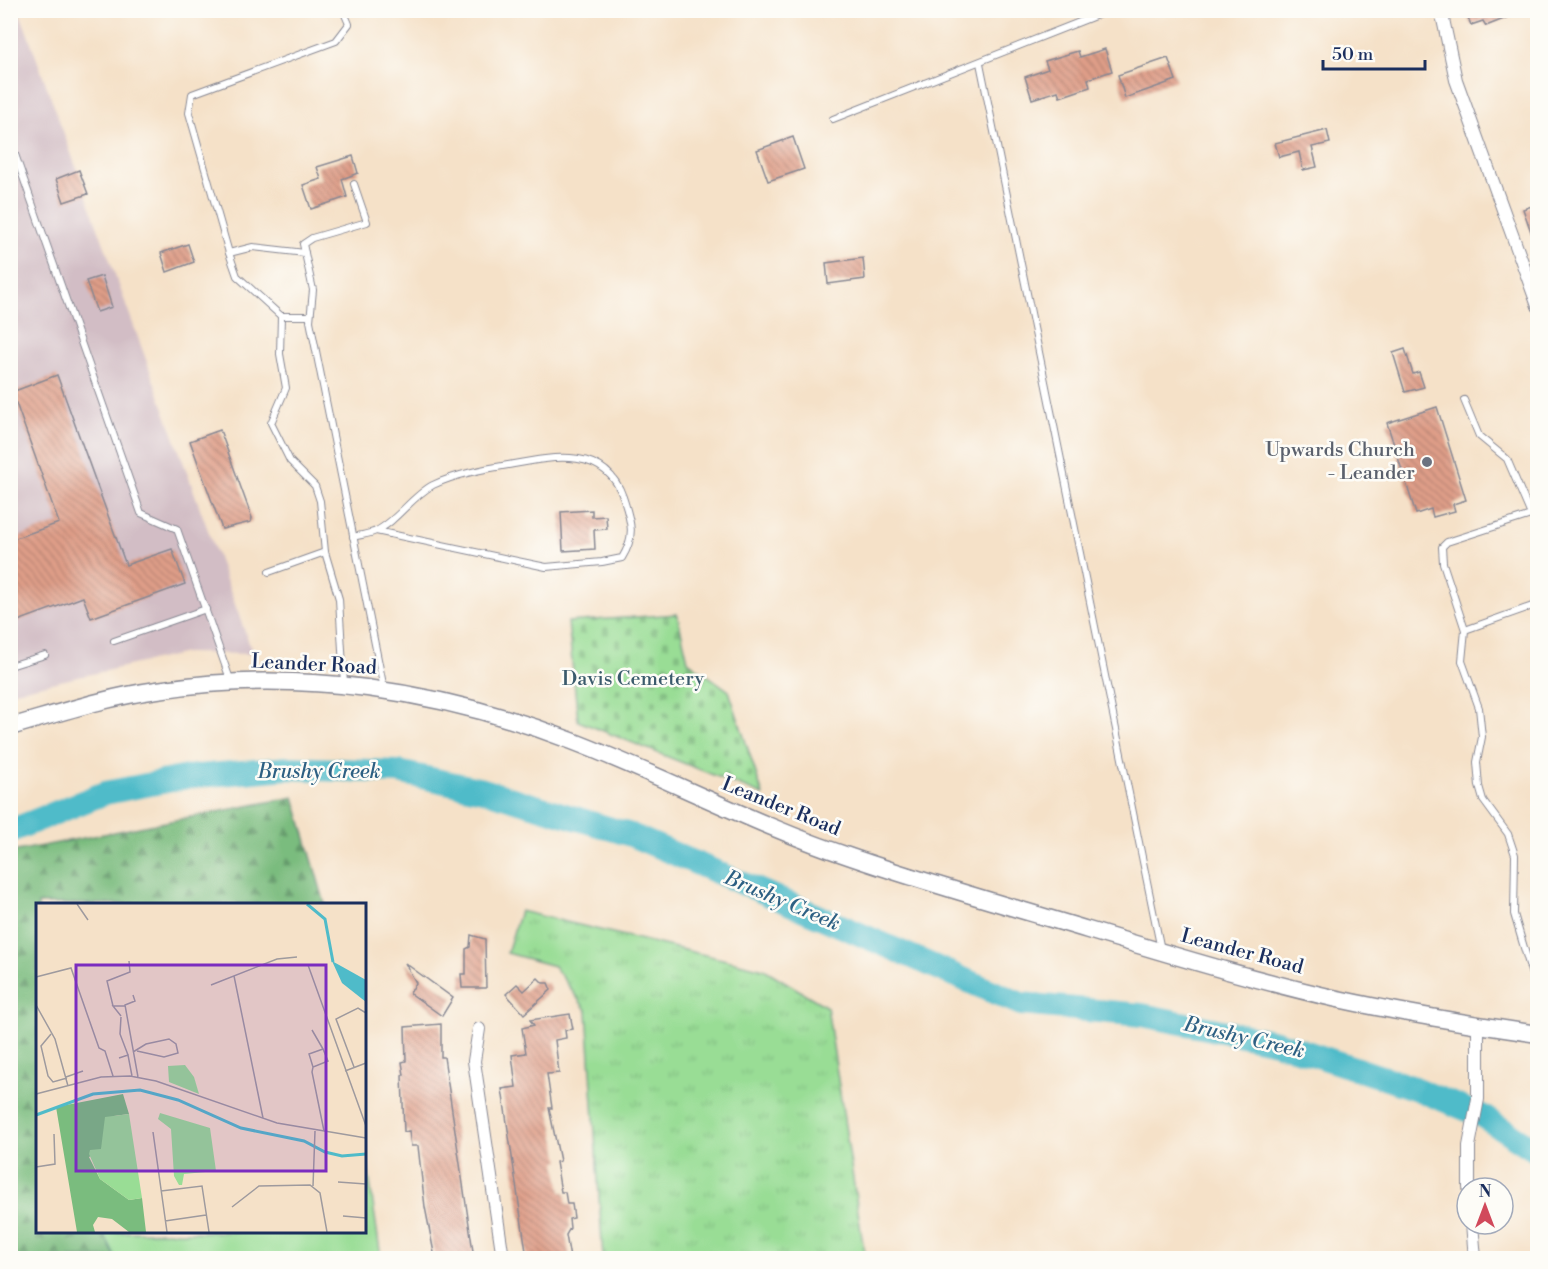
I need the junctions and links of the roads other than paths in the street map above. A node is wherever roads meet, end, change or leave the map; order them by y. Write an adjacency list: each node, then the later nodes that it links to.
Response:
1 (343, 10): 8 (lane)
2 (1110, 10): 4 (lane)
3 (1442, 10): 10 (street)
4 (980, 63): 5 (lane); 30 (lane)
5 (833, 119)
6 (10, 140): 21 (lane)
7 (354, 184): 9 (lane)
8 (229, 253): 9 (lane); 11 (lane)
9 (304, 253): 12 (lane)
10 (1538, 306)
11 (281, 316): 12 (lane); 18 (lane)
12 (310, 316): 17 (lane)
13 (1464, 400): 14 (lane)
14 (1531, 515): 15 (lane); 22 (lane)
15 (1538, 520)
16 (376, 531): 16 (lane); 17 (lane)
17 (354, 537): 28 (lane)
18 (325, 552): 19 (lane); 27 (lane)
19 (269, 572)
20 (1538, 604): 22 (lane)
21 (206, 609): 23 (lane); 26 (lane)
22 (1466, 630): 33 (lane)
23 (114, 641)
24 (45, 655): 25 (lane)
25 (10, 666)
26 (231, 682): 27 (main road, Leander Road); 29 (main road, Leander Road)
27 (345, 685): 28 (main road, Leander Road)
28 (384, 690): 30 (main road, Leander Road)
29 (10, 727)
30 (1162, 952): 31 (main road, Leander Road)
31 (1478, 1025): 33 (main road, Leander Road); 34 (street)
32 (479, 1029): 36 (street)
33 (1537, 1034)
34 (1469, 1176)
35 (1473, 1236): 37 (street)
36 (503, 1258)
37 (1475, 1258)

